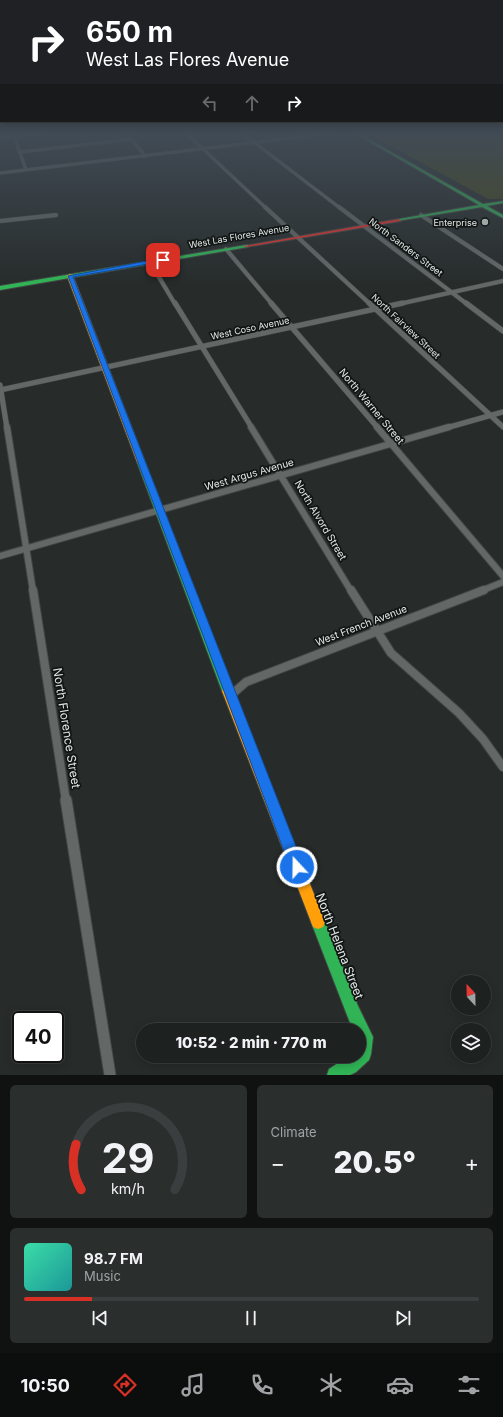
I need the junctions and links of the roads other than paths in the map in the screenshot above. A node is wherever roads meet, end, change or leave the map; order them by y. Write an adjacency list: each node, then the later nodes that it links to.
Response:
1 (240, 183): 13 (street, North Fairview Street)
2 (309, 183): 12 (street, North Sanders Street)
3 (446, 183): 6 (main road)
4 (450, 183): 6 (main road)
5 (503, 202): 6 (main road, West Las Flores Avenue)
6 (486, 204): 7 (main road); 8 (main road, West Las Flores Avenue); 10 (main road)
7 (503, 212)
8 (420, 215): 12 (main road, West Las Flores Avenue); 16 (street)
9 (56, 216): 11 (street)
10 (503, 217)
11 (0, 221)
12 (364, 225): 13 (main road, West Las Flores Avenue); 20 (street, North Sanders Street)
13 (298, 236): 14 (main road, West Las Flores Avenue); 21 (street, North Fairview Street)
14 (226, 249): 15 (main road, West Las Flores Avenue); 22 (street, North Warner Street)
15 (150, 262): 17 (main road, West Las Flores Avenue); 24 (street, North Alvord Street)
16 (503, 269)
17 (70, 276): 19 (main road, West Las Flores Avenue); 25 (main road, North Helena Street)
18 (503, 281): 20 (street, West Coso Avenue)
19 (0, 288)
20 (453, 292): 21 (street, West Coso Avenue); 23 (street, North Sanders Street)
21 (375, 308): 22 (street, West Coso Avenue); 28 (street, North Fairview Street)
22 (292, 326): 24 (street, West Coso Avenue); 30 (street, North Warner Street)
23 (503, 330)
24 (201, 346): 25 (street, West Coso Avenue); 31 (street, North Alvord Street)
25 (104, 367): 26 (street, West Coso Avenue); 32 (main road, North Helena Street)
26 (0, 388): 33 (street, North Florence Street)
27 (503, 412): 28 (street, West Argus Avenue)
28 (490, 415): 29 (street, North Fairview Street); 30 (street, West Argus Avenue)
29 (503, 427)
30 (392, 444): 31 (street, West Argus Avenue); 35 (street, North Warner Street)
31 (281, 476): 32 (street, West Argus Avenue); 37 (street, North Alvord Street)
32 (160, 510): 33 (street, West Argus Avenue); 38 (main road, North Helena Street)
33 (26, 549): 34 (street, West Argus Avenue); 40 (street, North Florence Street)
34 (0, 556)
35 (503, 576)
36 (503, 582): 37 (street, West French Avenue)
37 (376, 631): 38 (street, West French Avenue); 39 (street, North Alvord Street)
38 (230, 696): 41 (main road, North Helena Street)
39 (502, 765)
40 (110, 1075)
41 (335, 1075)

